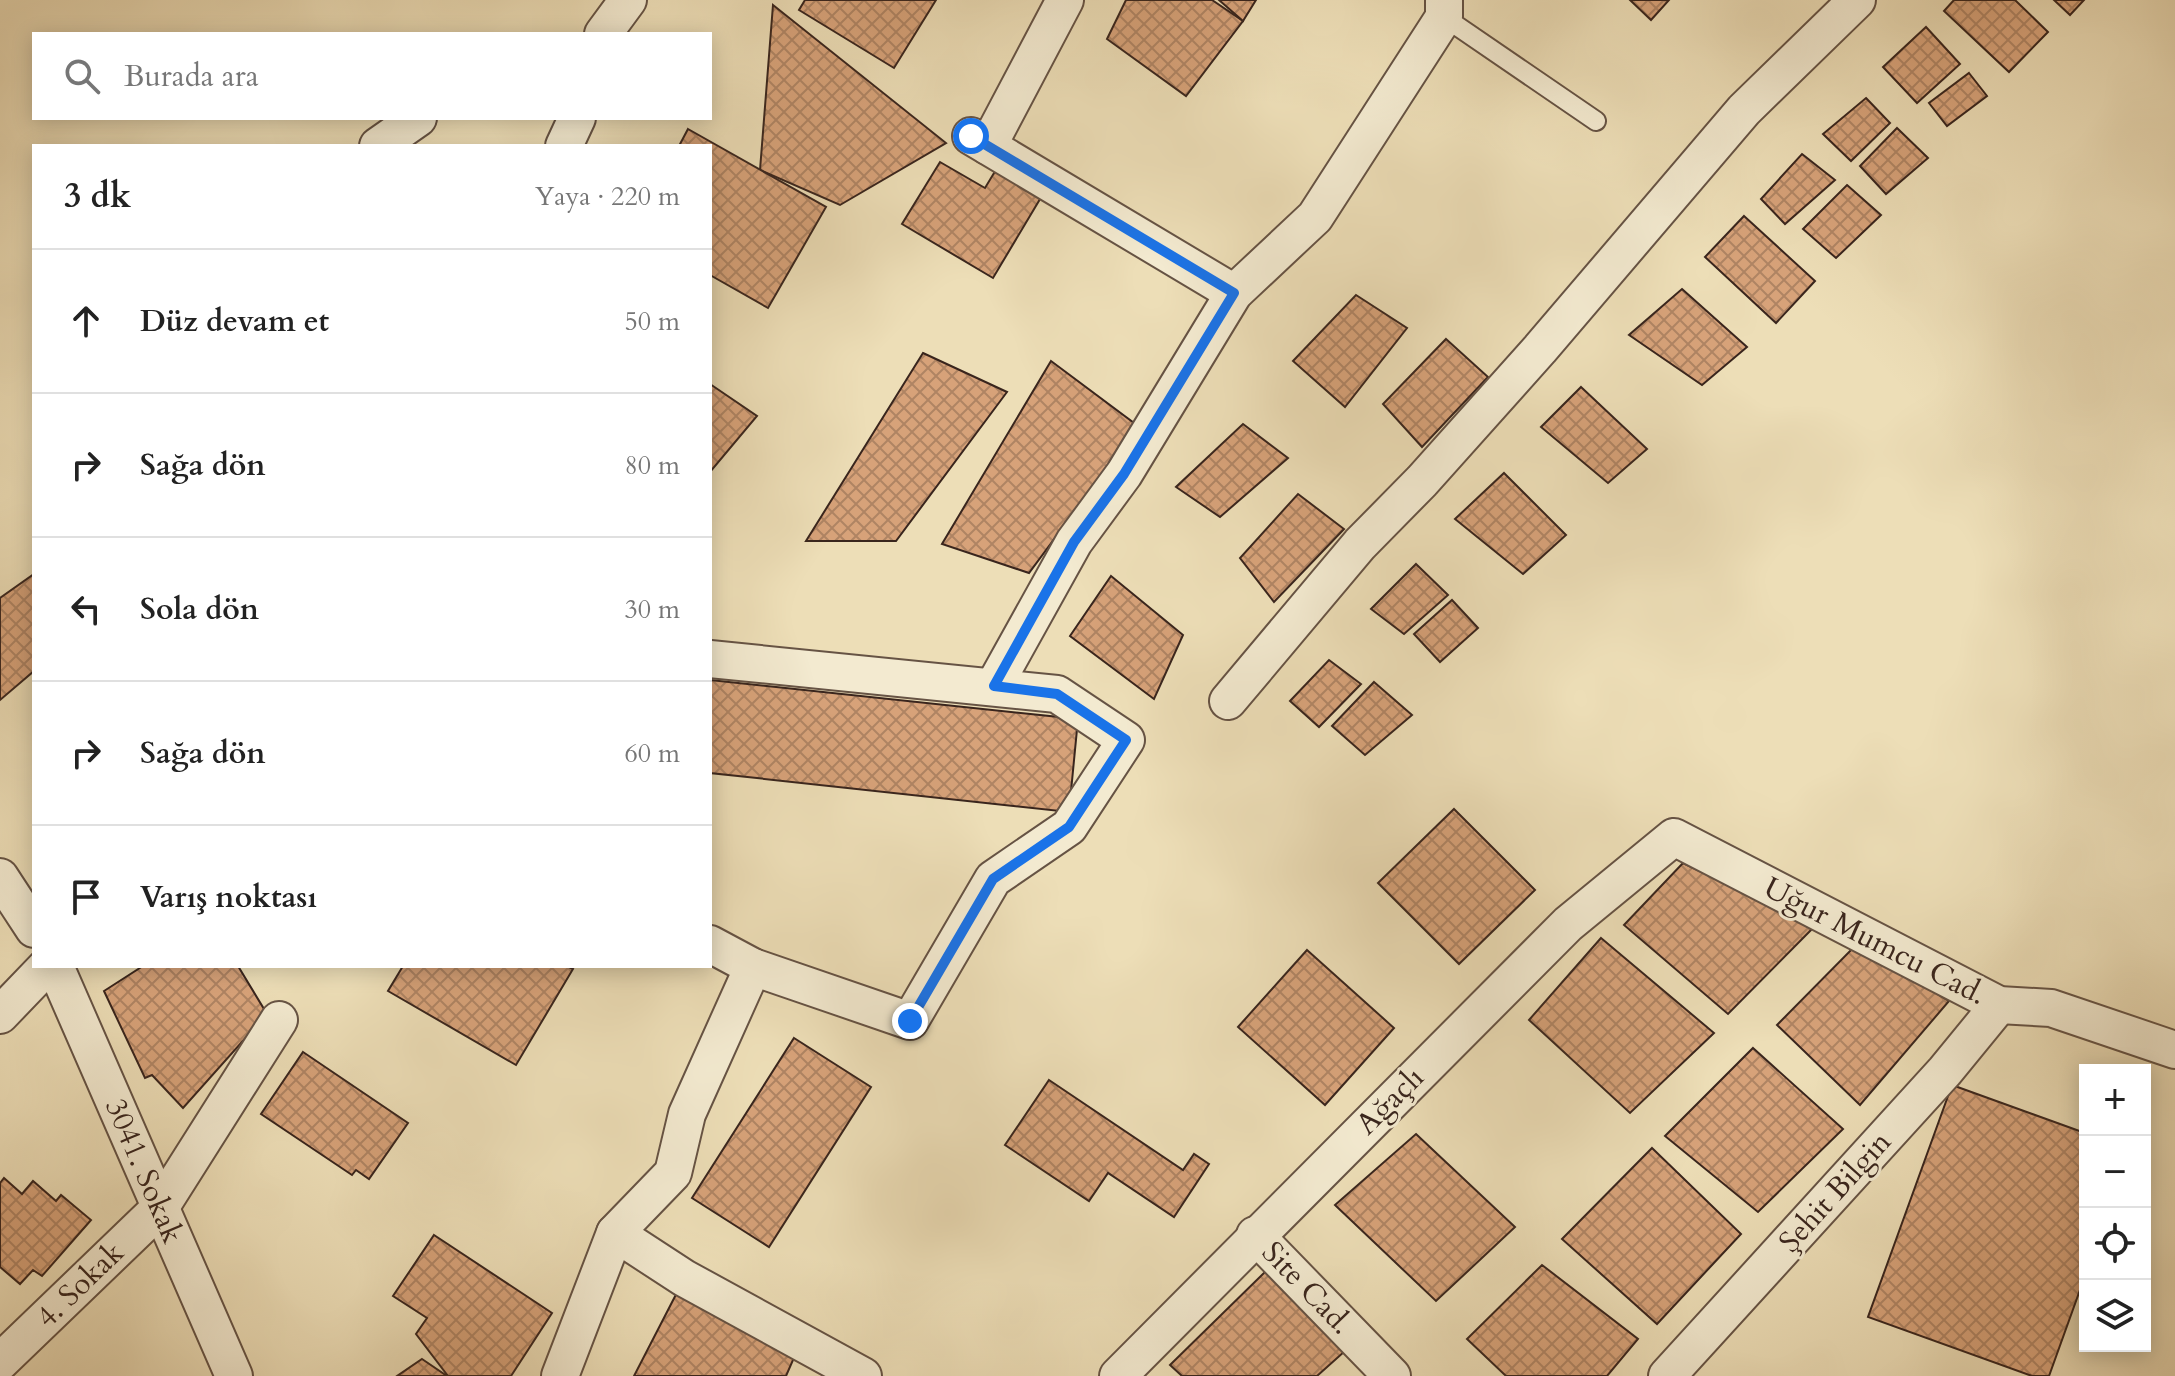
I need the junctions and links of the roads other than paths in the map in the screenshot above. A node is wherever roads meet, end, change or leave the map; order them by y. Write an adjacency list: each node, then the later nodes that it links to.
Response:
1 (628, 0): 5 (street)
2 (1065, 0): 11 (street)
3 (1857, 0): 14 (street)
4 (1444, 8): 8 (lane); 11 (street)
5 (604, 32)
6 (415, 120): 9 (street)
7 (576, 120): 10 (street)
8 (1596, 121)
9 (381, 144)
10 (565, 144)
11 (1234, 293): 13 (street)
12 (712, 659): 13 (street)
13 (994, 686): 19 (street)
14 (1228, 701)
15 (1674, 837): 22 (street, Uğur Mumcu Cad.); 28 (street, Ağaçlı)
16 (0, 877): 17 (street)
17 (32, 926)
18 (712, 945): 19 (street)
19 (753, 967): 27 (street)
20 (45, 968): 23 (street)
21 (56, 968): 26 (street, 3041. Sokak)
22 (1999, 1005): 25 (street, Uğur Mumcu Cad.); 35 (street, Şehit Bilgin)
23 (0, 1015)
24 (279, 1020): 26 (street, 4. Sokak)
25 (2175, 1050)
26 (160, 1208): 29 (street, 4. Sokak); 30 (street, 3041. Sokak)
27 (615, 1233): 31 (street); 32 (street)
28 (1255, 1235): 33 (street, Ağaçlı); 34 (street, Site Cad.)
29 (0, 1362)
30 (234, 1376)
31 (560, 1376)
32 (863, 1376)
33 (1118, 1376)
34 (1392, 1376)
35 (1667, 1376)

